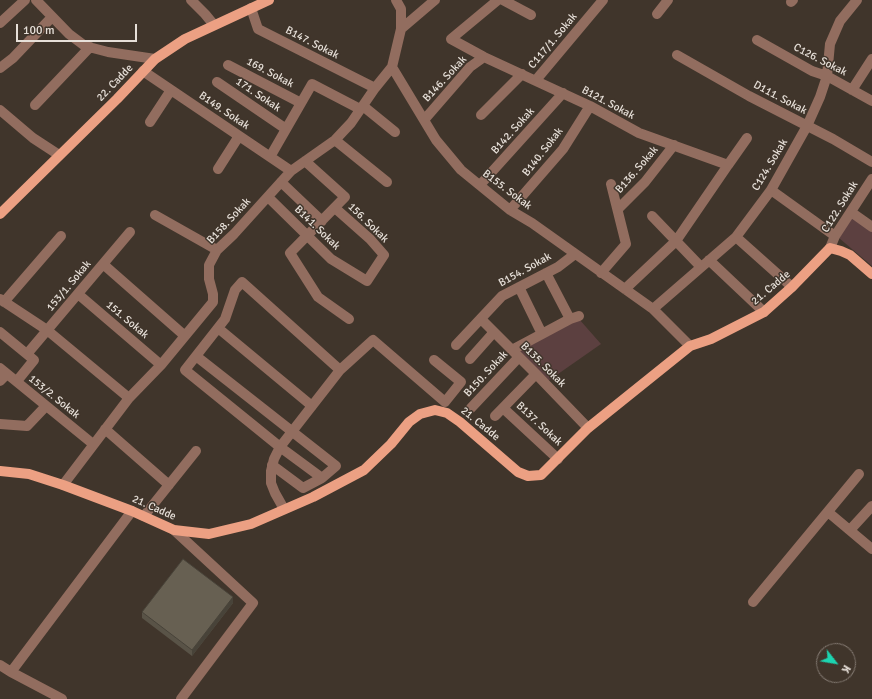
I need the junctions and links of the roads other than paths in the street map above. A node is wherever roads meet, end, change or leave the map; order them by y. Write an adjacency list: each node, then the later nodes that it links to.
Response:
1 (25, 0): 16 (street)
2 (36, 0): 15 (street)
3 (191, 0): 17 (street)
4 (269, 0): 12 (main road, 22. Cadde)
5 (396, 0): 18 (street)
6 (435, 0): 18 (street)
7 (498, 0): 22 (street, B121. Sokak)
8 (503, 0): 14 (street)
9 (603, 0): 31 (street, C117/1. Sokak)
10 (668, 0): 13 (street)
11 (857, 0): 30 (street, C124. Sokak)
12 (251, 8): 17 (main road, 22. Cadde); 33 (street, B147. Sokak)
13 (657, 14)
14 (531, 15)
15 (52, 17): 20 (street); 27 (street)
16 (1, 21)
17 (214, 25): 23 (main road, 22. Cadde)
18 (401, 29): 26 (street)
19 (757, 40): 30 (street, C126. Sokak)
20 (90, 47): 23 (street); 39 (street)
21 (677, 55): 46 (street, D111. Sokak)
22 (484, 57): 29 (street, B121. Sokak); 44 (street, B146. Sokak)
23 (155, 59): 28 (main road, 22. Cadde)
24 (872, 59): 35 (street)
25 (228, 65): 38 (street, 169. Sokak)
26 (392, 67): 33 (street, B158. Sokak); 44 (street, B155. Sokak)
27 (0, 68)
28 (143, 71): 34 (street, B149. Sokak); 53 (main road, 22. Cadde)
29 (522, 74): 31 (street, B121. Sokak); 43 (street)
30 (827, 76): 35 (street, C126. Sokak); 46 (street, C124. Sokak)
31 (536, 80): 36 (street, B121. Sokak)
32 (217, 82): 47 (street, 171. Sokak)
33 (375, 88): 41 (street, B158. Sokak)
34 (171, 90): 45 (street); 49 (street, B149. Sokak)
35 (852, 90): 37 (street, C126. Sokak)
36 (563, 93): 40 (street, B121. Sokak); 64 (street, B142. Sokak)
37 (872, 102)
38 (301, 103): 41 (street, 169. Sokak); 47 (street, 169. Sokak)
39 (35, 105)
40 (590, 106): 52 (street, B121. Sokak); 68 (street, B140. Sokak)
41 (362, 108): 48 (street); 51 (street, B158. Sokak)
42 (0, 110): 53 (street)
43 (481, 115)
44 (424, 120): 64 (street, B155. Sokak)
45 (150, 122)
46 (807, 126): 56 (street, D111. Sokak); 65 (street, C124. Sokak)
47 (286, 129): 54 (street, 169. Sokak)
48 (395, 132)
49 (239, 136): 54 (street, B149. Sokak); 58 (street)
50 (747, 138): 57 (street)
51 (336, 140): 55 (street, B158. Sokak); 62 (street)
52 (674, 145): 57 (street, B121. Sokak); 69 (street, B136. Sokak)
53 (59, 155): 71 (main road, 22. Cadde)
54 (270, 157): 59 (street, B149. Sokak)
55 (305, 161): 59 (street, B158. Sokak); 67 (street, 156. Sokak)
56 (872, 162)
57 (728, 165): 81 (street)
58 (218, 169)
59 (292, 170): 61 (street, B158. Sokak)
60 (872, 179): 70 (street, C122. Sokak)
61 (281, 182): 66 (street, B158. Sokak); 74 (street)
62 (387, 182)
63 (612, 184): 69 (street)
64 (480, 185): 68 (street, B155. Sokak)
65 (771, 190): 79 (street); 80 (street, C124. Sokak)
66 (268, 197): 78 (street, B141. Sokak); 83 (street, B158. Sokak)
67 (335, 208): 74 (street, 156. Sokak); 85 (street, 156. Sokak)
68 (510, 210): 84 (street, B155. Sokak)
69 (618, 210): 89 (street)
70 (851, 212): 75 (street); 79 (street, C122. Sokak)
71 (0, 214)
72 (155, 215): 83 (street)
73 (652, 216): 81 (street)
74 (322, 221): 78 (street, 156. Sokak)
75 (872, 227)
76 (130, 232): 86 (street, 153/1. Sokak)
77 (61, 236): 95 (street)
78 (308, 236): 85 (street, B141. Sokak); 99 (street, 156. Sokak)
79 (835, 236): 82 (street, C122. Sokak)
80 (736, 237): 87 (street, C124. Sokak); 92 (street)
81 (676, 241): 87 (street); 93 (street)
82 (830, 248): 90 (main road); 92 (main road, 21. Cadde)
83 (217, 250): 105 (street, B158. Sokak)
84 (575, 254): 88 (street, B154. Sokak); 89 (street, B155. Sokak)
85 (384, 256)
86 (103, 264): 94 (street, 153/1. Sokak); 105 (street)
87 (705, 264): 96 (street, C124. Sokak); 97 (street)
88 (546, 273): 91 (street, B154. Sokak); 104 (street, B150. Sokak)
89 (601, 273): 93 (street, B155. Sokak)
90 (872, 274)
91 (519, 287): 98 (street, B154. Sokak); 104 (street)
92 (792, 287): 97 (main road, 21. Cadde)
93 (625, 289): 96 (street, B155. Sokak)
94 (78, 294): 101 (street, 153/1. Sokak); 113 (street, 151. Sokak)
95 (2, 300): 101 (street)
96 (653, 309): 107 (street, B155. Sokak)
97 (764, 312): 107 (main road, 21. Cadde)
98 (481, 319): 103 (street, B135. Sokak); 106 (street, B154. Sokak)
99 (349, 320)
100 (218, 328): 110 (street); 114 (street); 120 (street)
101 (47, 330): 108 (street, 153/1. Sokak); 118 (street)
102 (0, 332): 108 (street)
103 (494, 332): 109 (street, B135. Sokak); 111 (street)
104 (542, 334): 109 (street, B150. Sokak)
105 (185, 336): 113 (street, B158. Sokak)
106 (456, 345)
107 (690, 346): 125 (main road, 21. Cadde)
108 (27, 354): 117 (street)
109 (515, 354): 116 (street, B135. Sokak); 121 (street, B150. Sokak)
110 (196, 356): 127 (street); 129 (street)
111 (470, 359)
112 (434, 360): 114 (street)
113 (161, 365): 118 (street, B158. Sokak)
114 (340, 370): 120 (street)
115 (2, 374): 117 (street, 153/2. Sokak)
116 (536, 374): 122 (street); 125 (street, B135. Sokak)
117 (17, 381): 119 (street, 153/2. Sokak)
118 (129, 398): 126 (street, B158. Sokak)
119 (46, 406): 124 (street); 128 (street, 153/2. Sokak)
120 (312, 406): 127 (street)
121 (471, 408)
122 (503, 408): 123 (street); 131 (street, B137. Sokak)
123 (495, 416)
124 (0, 424)
125 (588, 428): 131 (main road, 21. Cadde)
126 (105, 429): 128 (street, B158. Sokak); 137 (street)
127 (292, 431): 129 (street); 135 (street)
128 (93, 444): 136 (street, B158. Sokak)
129 (280, 447): 132 (street); 135 (street)
130 (196, 451): 137 (street)
131 (558, 458): 139 (main road, 21. Cadde)
132 (272, 465): 135 (street); 139 (street)
133 (0, 471): 136 (main road, 21. Cadde)
134 (859, 474): 141 (street)
135 (322, 478)
136 (63, 485): 140 (main road, 21. Cadde)
137 (169, 485): 142 (street)
138 (872, 506): 144 (street)
139 (284, 509): 143 (main road, 21. Cadde)
140 (132, 511): 142 (main road, 21. Cadde); 148 (street)
141 (828, 512): 144 (street); 146 (street)
142 (144, 516): 143 (main road, 21. Cadde)
143 (174, 530): 150 (street)
144 (850, 530): 145 (street)
145 (872, 549)
146 (753, 602)
147 (0, 665): 148 (street)
148 (11, 672): 149 (street)
149 (62, 699)
150 (181, 699)

